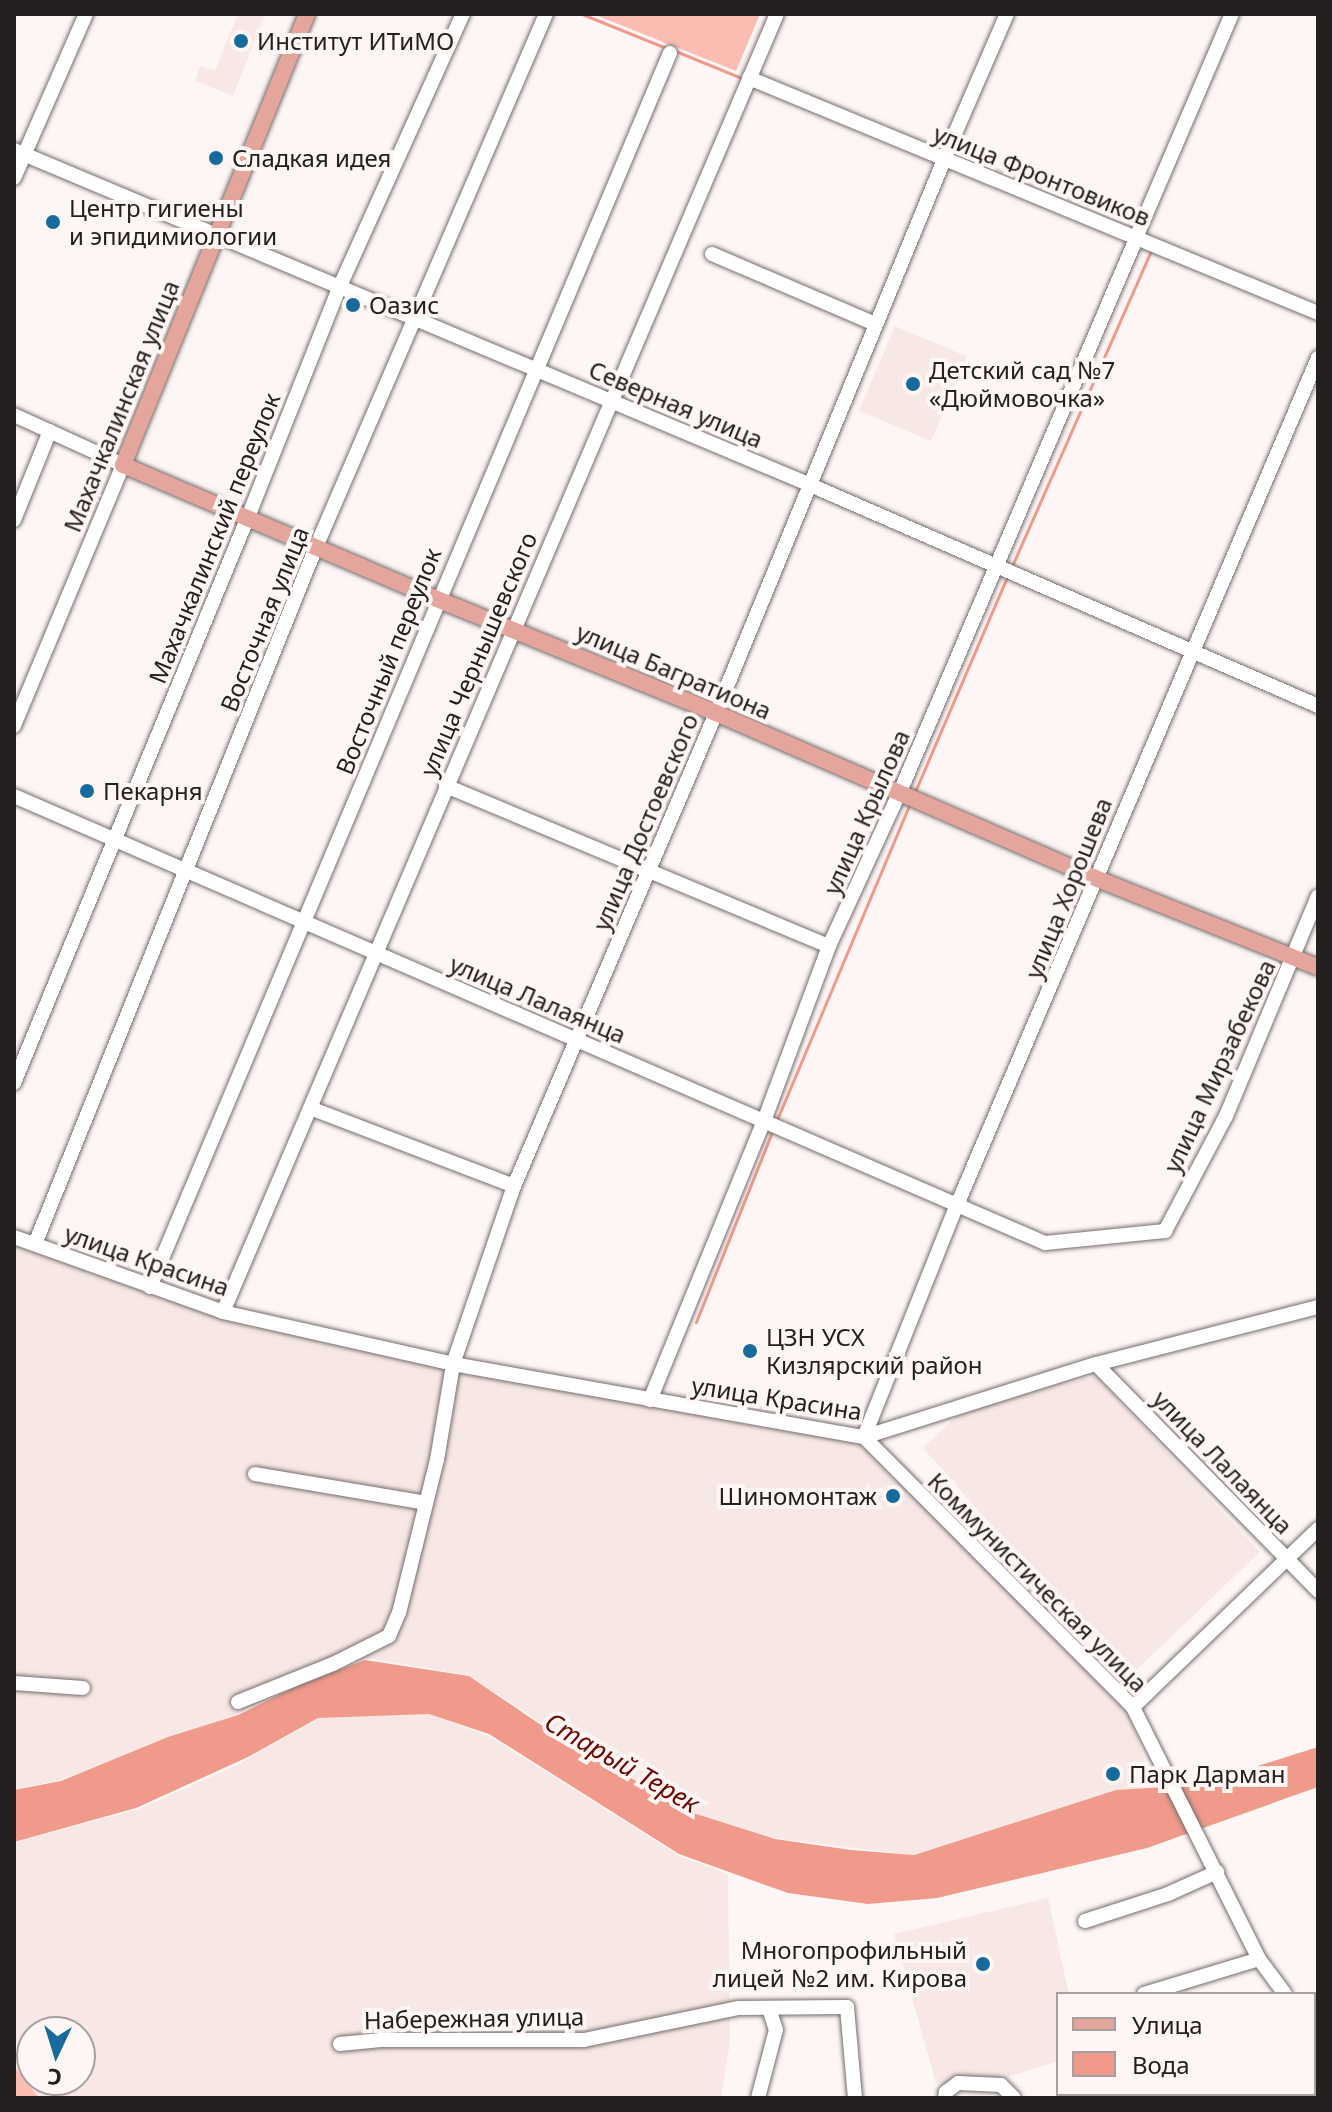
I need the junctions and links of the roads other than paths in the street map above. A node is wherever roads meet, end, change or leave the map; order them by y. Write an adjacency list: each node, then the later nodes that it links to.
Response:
1 (86, 14): 10 (street)
2 (307, 14): 13 (main road, Махачкалинская улица)
3 (463, 14): 16 (street, Махачкалинский переулок)
4 (546, 14): 18 (street, Восточная улица)
5 (777, 14): 9 (street, улица Чернышевского)
6 (1007, 14): 11 (street, улица Достоевского)
7 (1232, 14): 14 (street, улица Крылова)
8 (670, 53): 21 (street, Восточный переулок)
9 (749, 78): 11 (street, улица Фронтовиков); 22 (street, улица Чернышевского)
10 (19, 152): 12 (street); 13 (street, Северная улица)
11 (942, 162): 14 (street, улица Фронтовиков); 19 (street, улица Достоевского)
12 (14, 178)
13 (218, 234): 16 (street, Северная улица); 25 (main road, Махачкалинская улица)
14 (1135, 241): 17 (street, улица Фронтовиков); 30 (street, улица Крылова)
15 (712, 254): 19 (street)
16 (340, 286): 18 (street, Северная улица); 27 (street, Махачкалинский переулок)
17 (1318, 313)
18 (416, 319): 21 (street, Северная улица); 29 (street, Восточная улица)
19 (875, 324): 26 (street, улица Достоевского)
20 (1318, 358): 33 (street, улица Хорошева)
21 (534, 369): 22 (street, Северная улица); 31 (street, Восточный переулок)
22 (609, 400): 26 (street, Северная улица); 32 (street, улица Чернышевского)
23 (14, 415): 24 (street, улица Багратиона)
24 (50, 431): 25 (street, улица Багратиона); 28 (street)
25 (123, 465): 27 (main road, улица Багратиона); 36 (street, Махачкалинская улица)
26 (808, 484): 30 (street, Северная улица); 35 (street, улица Достоевского)
27 (248, 517): 29 (main road, улица Багратиона); 40 (street, Махачкалинский переулок)
28 (14, 520)
29 (316, 547): 31 (main road, улица Багратиона); 41 (street, Восточная улица)
30 (995, 563): 33 (street, Северная улица); 38 (street, улица Крылова)
31 (437, 599): 32 (main road, улица Багратиона); 45 (street, Восточный переулок)
32 (512, 630): 35 (main road, улица Багратиона); 37 (street, улица Чернышевского)
33 (1191, 653): 34 (street, Северная улица); 43 (street, улица Хорошева)
34 (1318, 706)
35 (716, 713): 38 (main road, улица Багратиона); 42 (street, улица Достоевского)
36 (14, 726)
37 (446, 786): 42 (street); 47 (street, улица Чернышевского)
38 (899, 794): 43 (main road, улица Багратиона); 46 (street, улица Крылова)
39 (14, 796): 40 (street, улица Лалаянца)
40 (114, 839): 41 (street, улица Лалаянца); 51 (street, Махачкалинский переулок)
41 (187, 871): 45 (street, улица Лалаянца); 58 (street, Восточная улица)
42 (648, 873): 46 (street); 50 (street, улица Достоевского)
43 (1095, 878): 48 (main road, улица Багратиона); 55 (street, улица Хорошева)
44 (1318, 896): 48 (street, улица Мирзабекова)
45 (304, 922): 47 (street, улица Лалаянца); 59 (street, Восточный переулок)
46 (829, 946): 53 (street, улица Крылова)
47 (375, 953): 50 (street, улица Лалаянца); 52 (street, улица Чернышевского)
48 (1293, 957): 49 (main road, улица Багратиона); 57 (street, улица Мирзабекова)
49 (1318, 967)
50 (575, 1039): 53 (street, улица Лалаянца); 54 (street, улица Достоевского)
51 (14, 1083)
52 (310, 1108): 54 (street); 61 (street, улица Чернышевского)
53 (764, 1121): 55 (street, улица Лалаянца); 64 (street, улица Крылова)
54 (514, 1186): 62 (street, улица Достоевского)
55 (957, 1205): 57 (street, улица Лалаянца); 65 (street, улица Хорошева)
56 (14, 1237): 58 (street, улица Красина)
57 (1045, 1243)
58 (35, 1244): 59 (street, улица Красина)
59 (150, 1287): 61 (street, улица Красина)
60 (1318, 1307): 63 (street, улица Красина)
61 (223, 1312): 62 (street, улица Красина)
62 (453, 1364): 64 (street, улица Красина); 67 (street)
63 (1096, 1364): 65 (street, улица Красина); 69 (street, улица Лалаянца)
64 (650, 1400): 65 (street, улица Красина)
65 (864, 1437): 74 (street, Коммунистическая улица)
66 (255, 1474): 67 (street)
67 (426, 1503): 73 (street)
68 (1318, 1529): 69 (street)
69 (1287, 1559): 70 (street, улица Лалаянца); 74 (street)
70 (1318, 1591)
71 (14, 1683): 72 (street)
72 (83, 1688)
73 (238, 1702)
74 (1133, 1707): 75 (street, Коммунистическая улица)
75 (1217, 1872): 76 (street); 77 (street)
76 (1085, 1921)
77 (1259, 1959): 78 (street); 79 (street)
78 (1165, 1991)
79 (1284, 1992)
80 (769, 2008): 81 (street, Набережная улица); 83 (street); 84 (street, Набережная улица)
81 (340, 2044)
82 (945, 2095): 85 (street)
83 (758, 2098)
84 (855, 2098)
85 (1014, 2098)

